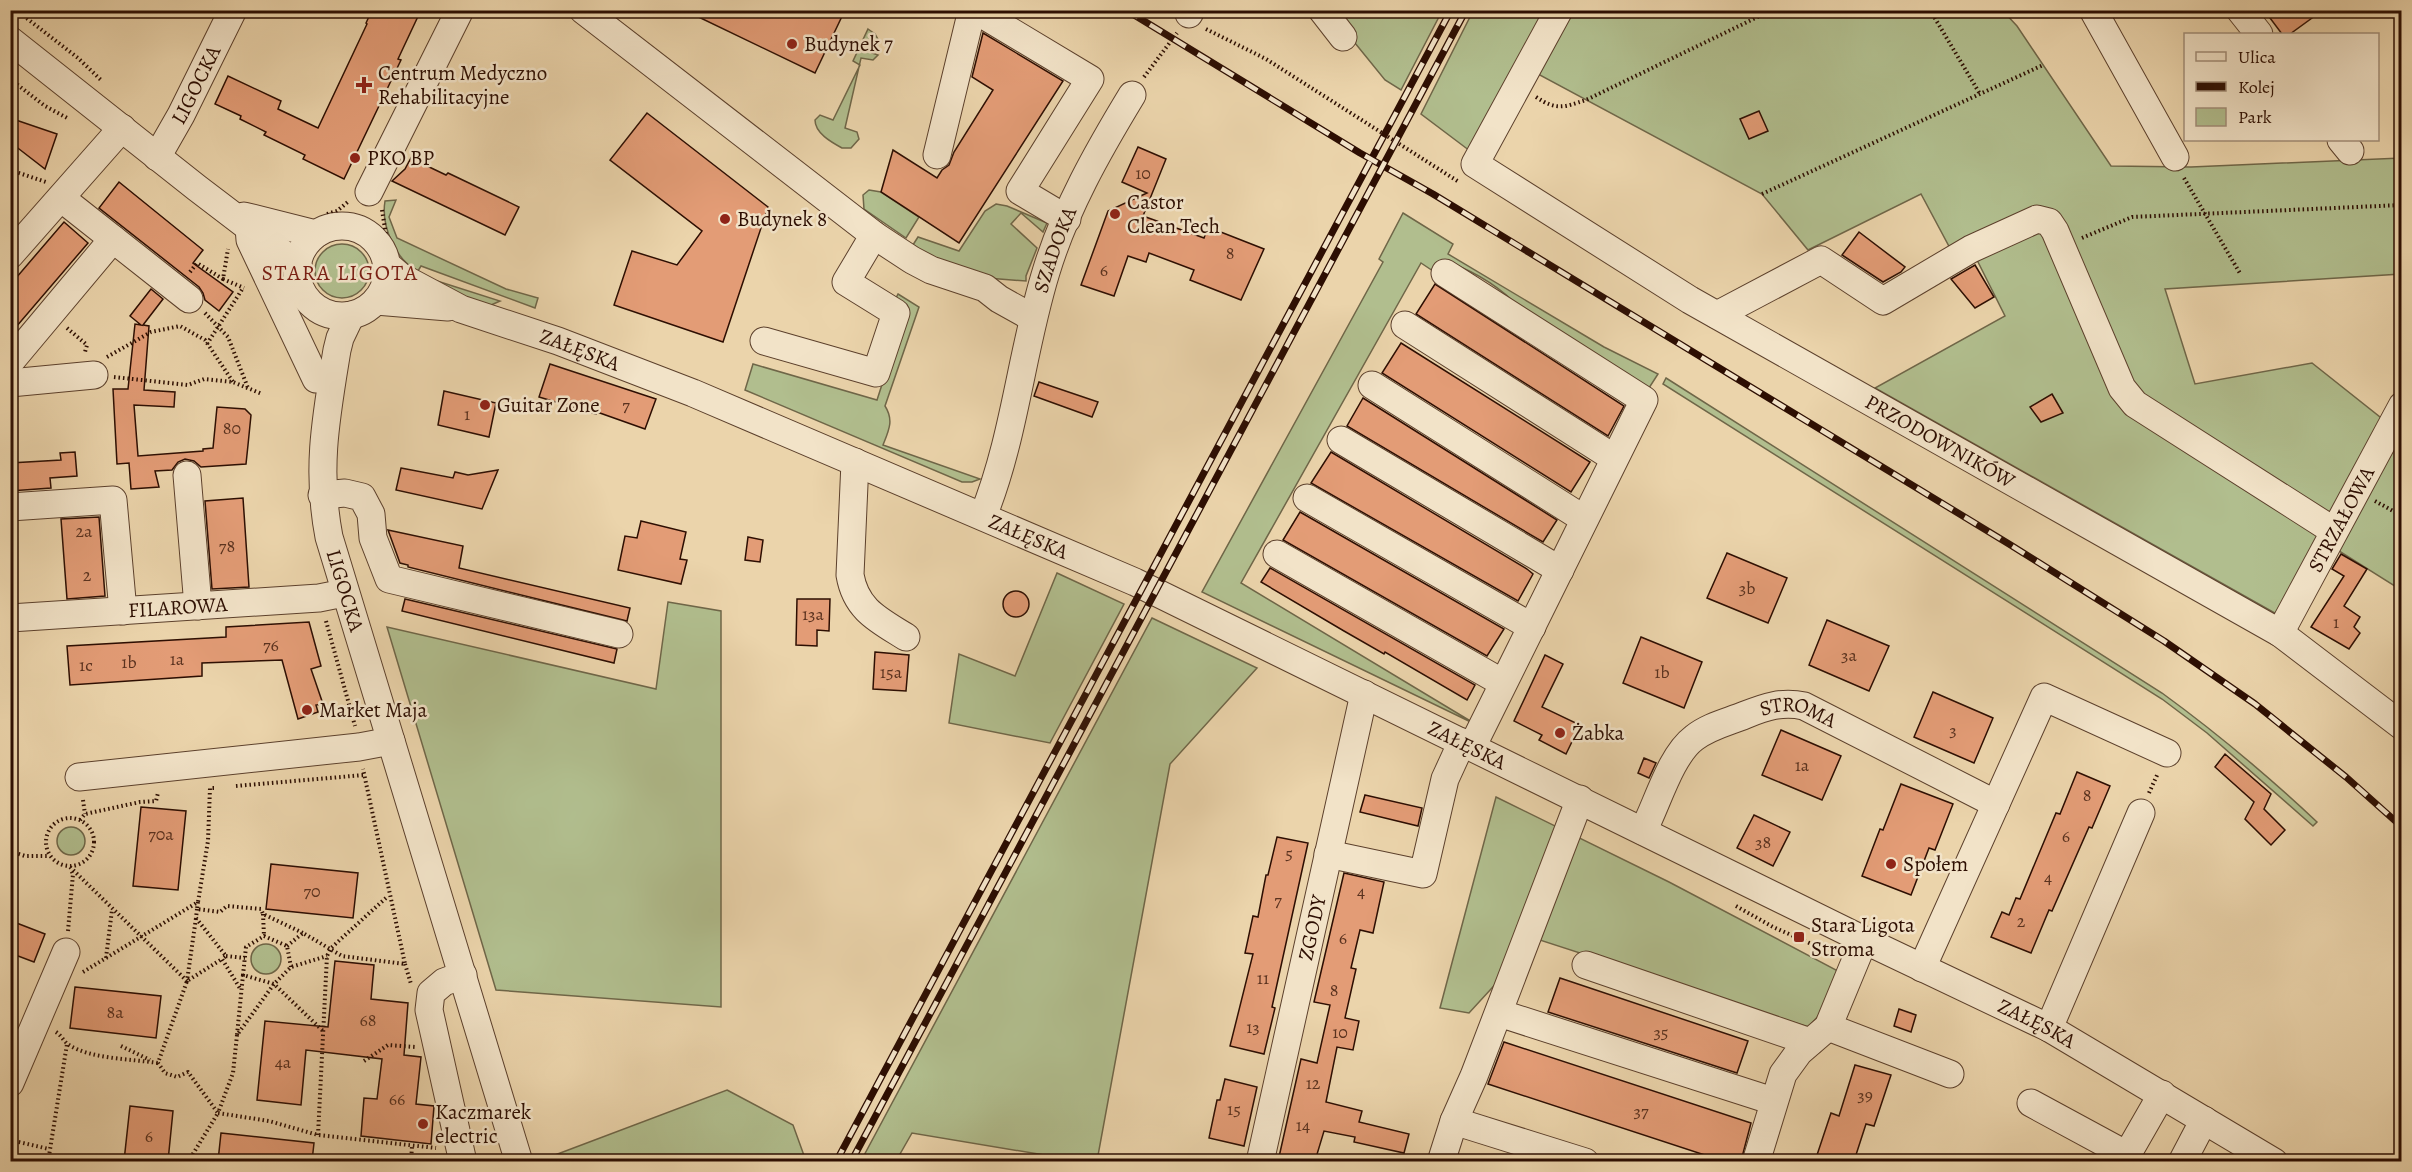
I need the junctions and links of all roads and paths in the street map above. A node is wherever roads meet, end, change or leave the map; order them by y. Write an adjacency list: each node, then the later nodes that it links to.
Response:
1 (16, 10): 19 (path)
2 (233, 10): 25 (street, LIGOCKA)
3 (460, 10): 28 (street)
4 (583, 10): 37 (street)
5 (974, 10): 24 (street); 33 (street)
6 (1322, 10): 14 (street)
7 (1559, 10): 18 (street)
8 (1772, 10): 18 (path)
9 (1930, 10): 20 (path)
10 (2093, 10): 26 (street)
11 (2240, 10): 13 (street)
12 (1188, 15): 21 (path); 27 (path)
13 (2258, 33)
14 (1343, 37)
15 (10, 40): 23 (street)
16 (2043, 65): 20 (path)
17 (10, 79): 22 (path)
18 (1518, 85): 27 (street)
19 (109, 87)
20 (1980, 94): 29 (path)
21 (1132, 95): 33 (street, SZADOKA)
22 (45, 106)
23 (122, 128): 25 (street); 30 (street)
24 (937, 155)
25 (157, 157): 34 (street)
26 (2175, 157): 32 (path)
27 (1468, 174): 54 (street, PRZODOWNIKÓW)
28 (361, 192): 35 (street); 35 (path); 36 (street)
29 (1762, 194)
30 (61, 198): 38 (street); 40 (street)
31 (2402, 205): 32 (path)
32 (2205, 213): 39 (path); 44 (path)
33 (1067, 219): 50 (street, SZADOKA)
34 (239, 220): 35 (street); 41 (street); 61 (street)
35 (324, 226): 36 (street); 41 (street)
36 (370, 234): 42 (street)
37 (874, 235): 50 (street); 57 (street)
38 (113, 238): 48 (street); 59 (street)
39 (2062, 246): 54 (street); 78 (street)
40 (10, 255)
41 (298, 265): 51 (street)
42 (387, 265): 49 (street); 52 (street, ZAŁĘSKA)
43 (1445, 273): 70 (street)
44 (2241, 276)
45 (223, 279): 46 (path)
46 (243, 288): 47 (path); 56 (path)
47 (254, 292)
48 (189, 299): 56 (path)
49 (376, 301): 52 (street, ZAŁĘSKA); 53 (street)
50 (1037, 305): 76 (street, SZADOKA)
51 (316, 308): 53 (street); 61 (street, LIGOCKA)
52 (461, 309): 71 (street, ZAŁĘSKA)
53 (351, 315): 68 (street, LIGOCKA)
54 (1717, 315): 86 (street, PRZODOWNIKÓW)
55 (1405, 325): 70 (street)
56 (218, 326): 58 (path); 65 (path)
57 (764, 341)
58 (207, 344): 60 (path); 62 (path)
59 (10, 362)
60 (94, 375): 62 (path); 63 (street)
61 (316, 379): 68 (street, LIGOCKA)
62 (233, 382): 65 (path)
63 (10, 383)
64 (1372, 386): 77 (street)
65 (248, 388): 66 (path)
66 (262, 394)
67 (2402, 406): 78 (street, STRZAŁOWA)
68 (323, 436): 73 (street, LIGOCKA)
69 (1341, 440): 80 (street)
70 (1614, 458): 77 (street)
71 (855, 462): 76 (street, ZAŁĘSKA); 88 (street)
72 (187, 475): 82 (street)
73 (334, 494): 81 (street, LIGOCKA); 87 (street)
74 (1307, 498): 85 (street)
75 (10, 507): 83 (street)
76 (983, 516): 90 (street, ZAŁĘSKA)
77 (1584, 519): 80 (street)
78 (2334, 531): 86 (street, STRZAŁOWA)
79 (1277, 554): 89 (street)
80 (1560, 570): 85 (street)
81 (332, 595): 82 (street, FILAROWA); 92 (street, LIGOCKA); 94 (path)
82 (198, 606): 83 (street, FILAROWA)
83 (123, 611): 84 (street, FILAROWA)
84 (10, 618)
85 (1532, 627): 89 (street)
86 (2280, 633): 91 (street, PRZODOWNIKÓW)
87 (618, 634)
88 (906, 637)
89 (1503, 683): 93 (street)
90 (1364, 694): 93 (street, ZAŁĘSKA); 109 (street, ZGODY)
91 (2402, 726)
92 (391, 741): 94 (street); 134 (street, LIGOCKA)
93 (1467, 745): 103 (street, ZAŁĘSKA); 109 (street)
94 (359, 747): 96 (path); 97 (street)
95 (2167, 753): 104 (street); 105 (path)
96 (364, 775): 98 (path); 112 (path)
97 (79, 777)
98 (229, 787)
99 (210, 788): 100 (path); 101 (path); 113 (path)
100 (219, 788)
101 (199, 789)
102 (168, 792): 106 (path)
103 (1580, 799): 107 (street, ZAŁĘSKA); 139 (street)
104 (1996, 804): 107 (street, STROMA); 132 (street)
105 (2141, 813): 141 (street)
106 (80, 820): 110 (path); 111 (path)
107 (1642, 831): 121 (street, ZAŁĘSKA)
108 (10, 851): 110 (path)
109 (1328, 854): 167 (street, ZGODY)
110 (49, 856): 111 (path)
111 (70, 867): 114 (path); 128 (path)
112 (389, 896): 123 (path); 129 (path)
113 (198, 902): 115 (path); 120 (path)
114 (112, 909): 120 (path); 126 (path)
115 (197, 909): 116 (path); 117 (path)
116 (263, 914): 118 (path); 119 (path)
117 (196, 918): 125 (path); 135 (path)
118 (303, 933): 122 (path); 123 (path)
119 (264, 936): 122 (path); 127 (path)
120 (142, 937): 126 (path); 135 (path)
121 (1864, 940): 132 (street, ZAŁĘSKA); 143 (street)
122 (286, 946): 131 (path)
123 (331, 948): 124 (path); 129 (path)
124 (327, 956): 131 (path); 142 (path)
125 (224, 957): 127 (path); 135 (path); 138 (path)
126 (106, 958): 128 (path)
127 (245, 958): 133 (path)
128 (63, 959): 140 (street)
129 (405, 964): 137 (path)
130 (1586, 965): 143 (street)
131 (291, 967): 136 (path)
132 (1922, 968): 141 (street, ZAŁĘSKA)
133 (243, 975): 136 (path); 138 (path)
134 (463, 975): 162 (street); 166 (street, LIGOCKA)
135 (187, 981): 149 (path)
136 (274, 984): 142 (path); 144 (path)
137 (412, 986)
138 (241, 990): 144 (path)
139 (1499, 1012): 153 (street); 157 (street)
140 (37, 1021): 145 (path); 151 (street)
141 (2049, 1028): 152 (street, ZAŁĘSKA)
142 (324, 1032): 158 (path)
143 (1819, 1034): 150 (street); 153 (street)
144 (237, 1035): 155 (path)
145 (67, 1044): 149 (path); 161 (path)
146 (121, 1046): 149 (path)
147 (418, 1047): 148 (path)
148 (364, 1061)
149 (156, 1062): 155 (path)
150 (1950, 1074)
151 (10, 1083)
152 (2162, 1094): 154 (street); 156 (street, ZAŁĘSKA)
153 (1773, 1101): 170 (street)
154 (2031, 1103)
155 (218, 1113): 158 (path); 164 (path)
156 (2204, 1120): 171 (street); 172 (street, ZAŁĘSKA)
157 (1454, 1121): 168 (street); 169 (street)
158 (318, 1136): 160 (path)
159 (10, 1140): 161 (path)
160 (412, 1146): 162 (path); 165 (path)
161 (49, 1149): 163 (path)
162 (455, 1154)
163 (48, 1161)
164 (188, 1161)
165 (411, 1161)
166 (519, 1161)
167 (1260, 1161)
168 (1441, 1161)
169 (1585, 1161)
170 (1756, 1161)
171 (2182, 1161)
172 (2274, 1161)

